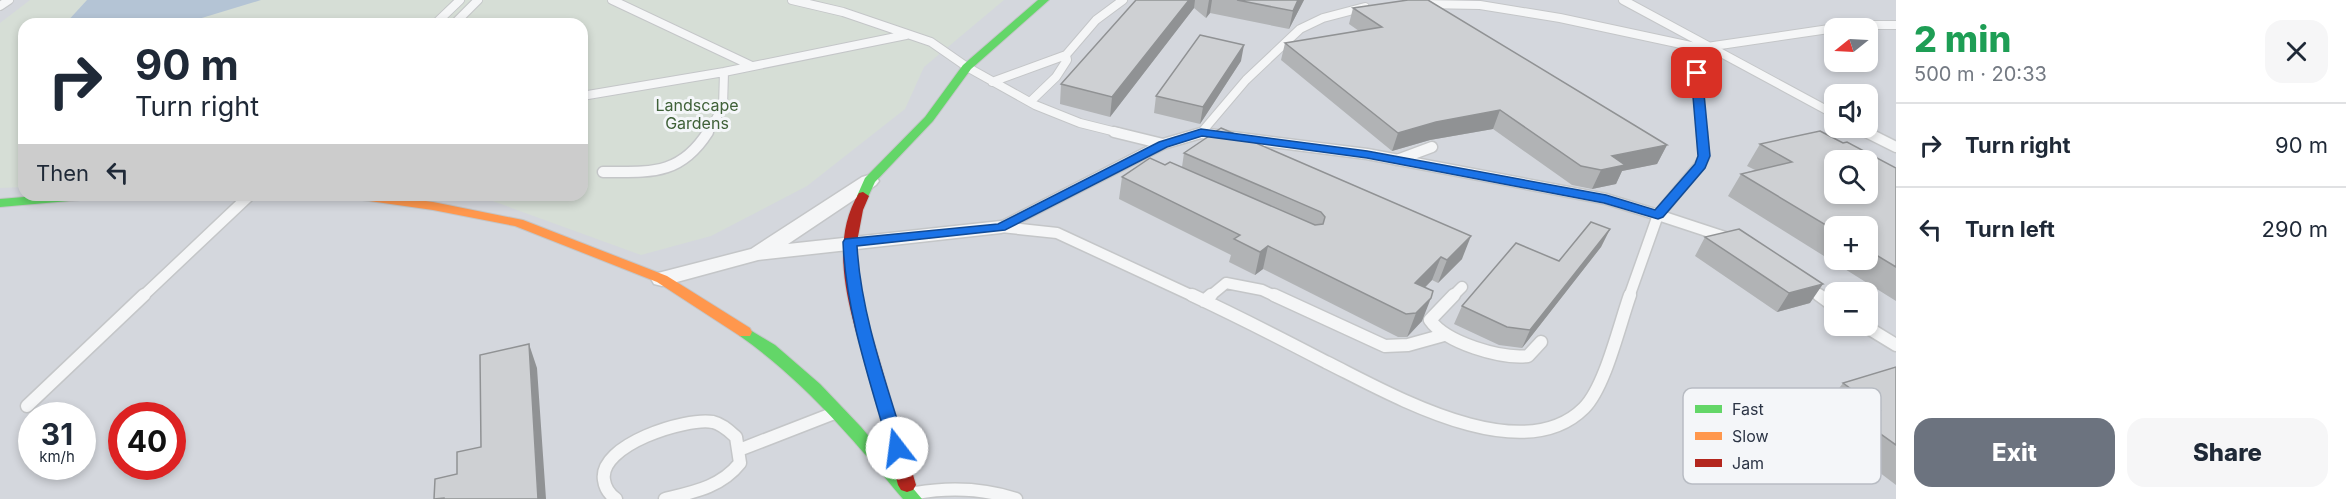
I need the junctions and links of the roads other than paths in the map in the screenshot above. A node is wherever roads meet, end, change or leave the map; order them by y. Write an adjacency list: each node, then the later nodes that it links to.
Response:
1 (9, 0): 10 (lane)
2 (460, 0): 12 (lane)
3 (478, 0): 13 (lane)
4 (612, 0): 18 (lane)
5 (792, 0): 15 (lane)
6 (1044, 0): 19 (street)
7 (1123, 0): 17 (lane)
8 (1623, 0): 16 (lane)
9 (1416, 4): 16 (lane)
10 (0, 6)
11 (1375, 7): 25 (lane)
12 (441, 18)
13 (460, 18)
14 (1896, 25): 16 (lane)
15 (909, 34): 18 (lane); 19 (lane)
16 (1704, 48): 24 (lane); 39 (lane)
17 (1066, 55): 21 (lane); 23 (lane)
18 (753, 66): 20 (lane)
19 (967, 67): 21 (lane); 34 (street)
20 (724, 72): 22 (lane); 33 (lane)
21 (992, 82): 23 (lane)
22 (588, 95)
23 (1030, 102): 27 (lane)
24 (1824, 109)
25 (1201, 133): 27 (lane); 31 (lane)
26 (1878, 138): 29 (lane)
27 (1163, 144): 30 (lane)
28 (1432, 147): 31 (lane)
29 (1896, 147)
30 (1131, 160): 32 (lane); 40 (lane)
31 (1397, 160): 39 (lane)
32 (1142, 165)
33 (603, 172)
34 (869, 181): 41 (street); 43 (street)
35 (23, 201): 38 (street)
36 (244, 201): 53 (lane)
37 (398, 201): 44 (street)
38 (0, 203)
39 (1658, 215): 42 (lane); 48 (lane)
40 (1000, 227): 41 (street); 48 (lane)
41 (850, 242): 43 (street); 56 (street)
42 (1744, 247)
43 (758, 254): 44 (street)
44 (662, 279): 54 (street)
45 (1794, 280): 47 (lane)
46 (1462, 287): 50 (lane)
47 (1824, 300)
48 (1204, 301): 50 (lane)
49 (1878, 334): 52 (lane)
50 (1444, 335): 51 (lane)
51 (1540, 342)
52 (1896, 345)
53 (31, 402)
54 (839, 411): 55 (lane); 56 (street)
55 (739, 450): 57 (lane); 58 (lane)
56 (911, 497): 59 (lane)
57 (616, 499)
58 (665, 499)
59 (1016, 499)

